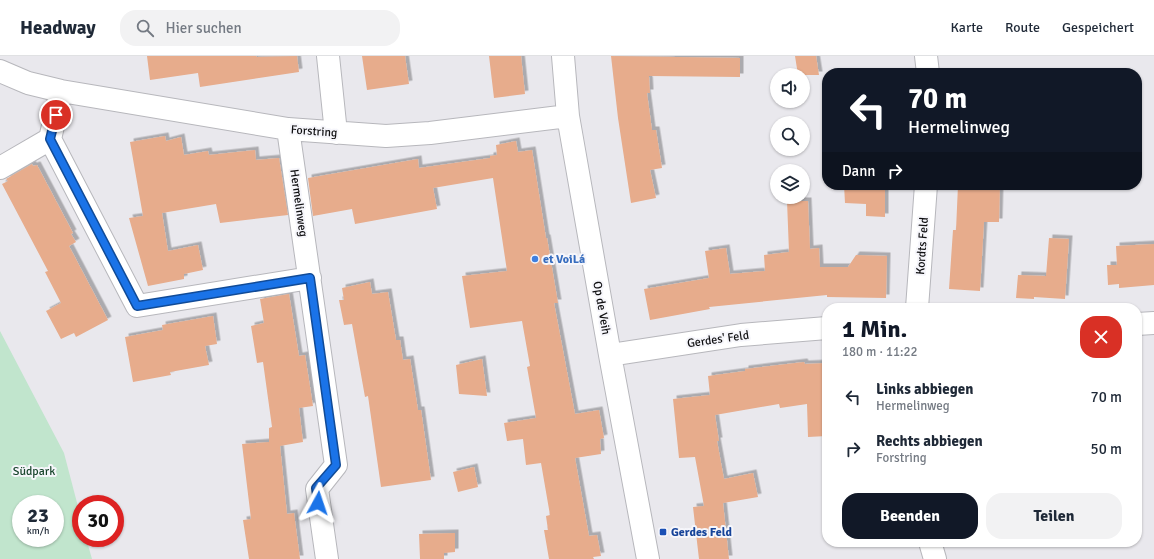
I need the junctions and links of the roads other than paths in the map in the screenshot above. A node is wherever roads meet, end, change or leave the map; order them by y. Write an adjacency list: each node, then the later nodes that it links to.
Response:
1 (328, 56): 9 (street)
2 (563, 56): 7 (street, Op de Veih)
3 (926, 56): 4 (street)
4 (927, 68)
5 (0, 71): 6 (street, Forstring)
6 (61, 91): 8 (street, Forstring); 10 (street)
7 (568, 116): 9 (street, Forstring); 18 (street, Op de Veih)
8 (288, 129): 9 (street, Forstring); 13 (street, Hermelinweg)
9 (336, 133)
10 (50, 139): 11 (street); 13 (street)
11 (0, 168)
12 (926, 190): 14 (street, Kordts Feld)
13 (310, 278): 20 (street, Hermelinweg)
14 (918, 303)
15 (1154, 323): 16 (street)
16 (1142, 324)
17 (822, 328): 18 (street, Gerdes' Feld)
18 (610, 355): 21 (street, Op de Veih)
19 (931, 547): 22 (street)
20 (326, 559)
21 (648, 559)
22 (935, 559)

